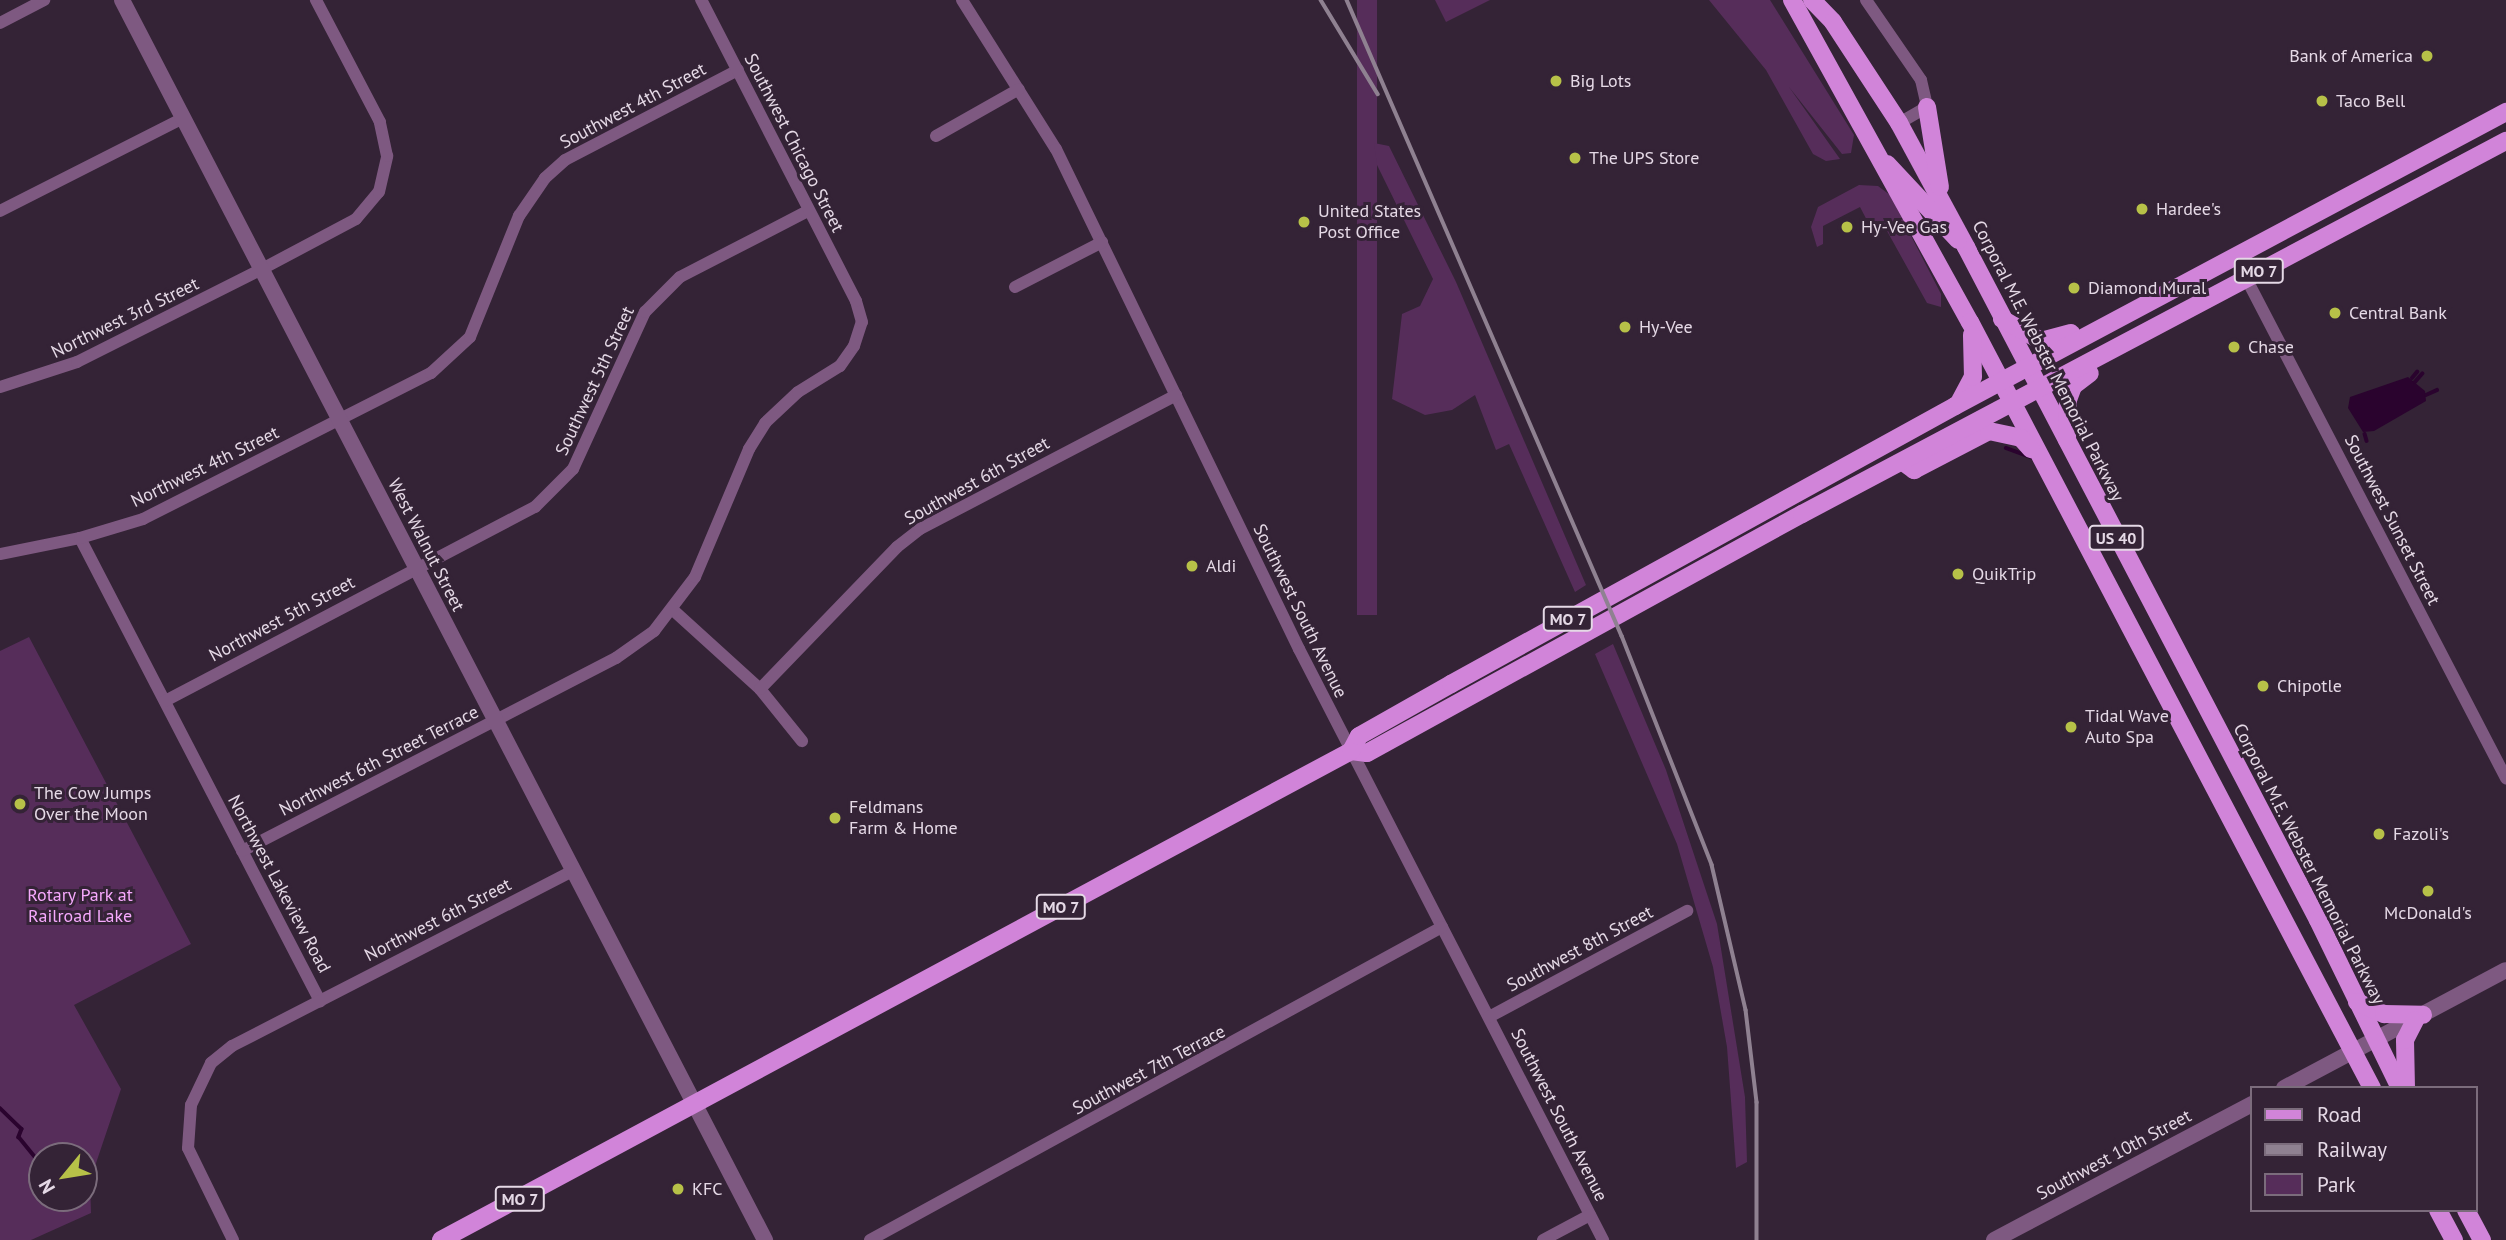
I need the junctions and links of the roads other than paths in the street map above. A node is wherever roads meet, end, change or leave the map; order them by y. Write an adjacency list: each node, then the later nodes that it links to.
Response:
1 (44, 0): 9 (street)
2 (122, 0): 14 (street, West Walnut Street)
3 (316, 0): 25 (street, Northwest 3rd Street)
4 (701, 0): 10 (street, Southwest Chicago Street)
5 (962, 0): 11 (street, Southwest South Avenue)
6 (1792, 0): 18 (main road, US 40)
7 (1812, 0): 15 (main road, Corporal M.E. Webster Memorial Parkway / US 40)
8 (1866, 0): 12 (street)
9 (0, 23)
10 (737, 70): 20 (street, Southwest Chicago Street); 40 (street, Southwest 4th Street)
11 (1019, 89): 16 (street); 23 (street, Southwest South Avenue)
12 (1927, 107): 15 (street); 22 (main road)
13 (2506, 112): 21 (main road, MO 7)
14 (183, 118): 19 (street); 25 (street, West Walnut Street)
15 (1899, 123): 22 (main road, Corporal M.E. Webster Memorial Parkway / US 40)
16 (936, 136)
17 (2506, 141): 26 (main road, MO 7)
18 (1878, 157): 24 (main road); 31 (main road, US 40)
19 (0, 211)
20 (808, 211): 28 (street, Southwest Chicago Street); 46 (street, Southwest 5th Street)
21 (2311, 215): 26 (main road); 29 (main road, MO 7)
22 (1951, 220): 24 (main road, Corporal M.E. Webster Memorial Parkway / US 40)
23 (1102, 242): 27 (street); 37 (street, Southwest South Avenue)
24 (1966, 247): 30 (main road, Corporal M.E. Webster Memorial Parkway / US 40)
25 (262, 269): 35 (street, Northwest 3rd Street); 40 (street, West Walnut Street)
26 (2246, 278): 32 (main road, MO 7); 53 (street, Southwest Sunset Street)
27 (1015, 287)
28 (856, 301): 47 (street, Northwest 6th Street Terrace)
29 (2122, 317): 30 (main road); 33 (main road, MO 7)
30 (2000, 318): 33 (main road, Corporal M.E. Webster Memorial Parkway / US 40)
31 (1970, 321): 34 (main road, US 40); 39 (main road)
32 (2120, 348): 36 (main road, MO 7); 41 (main road)
33 (2026, 369): 34 (main road, MO 7); 36 (main road, Corporal M.E. Webster Memorial Parkway / US 40)
34 (2001, 381): 38 (main road, US 40); 39 (main road, MO 7)
35 (0, 387)
36 (2038, 391): 38 (main road, MO 7); 41 (main road, Corporal M.E. Webster Memorial Parkway / US 40)
37 (1176, 395): 48 (street, Southwest 6th Street); 52 (street, Southwest South Avenue)
38 (2013, 404): 42 (main road, MO 7); 43 (main road, US 40)
39 (1955, 406): 52 (main road, MO 7)
40 (339, 419): 44 (street, Northwest 4th Street); 46 (street, West Walnut Street)
41 (2068, 447): 60 (main road, Corporal M.E. Webster Memorial Parkway / US 40)
42 (1903, 462): 43 (main road); 52 (main road, MO 7)
43 (2045, 467): 64 (main road, US 40)
44 (80, 538): 45 (street, Northwest 4th Street); 49 (street, Northwest Lakeview Road)
45 (0, 554)
46 (416, 569): 49 (street, Northwest 5th Street); 50 (street, West Walnut Street)
47 (673, 610): 48 (street); 50 (street, Northwest 6th Street Terrace)
48 (760, 689): 51 (street)
49 (164, 701): 54 (street, Northwest Lakeview Road)
50 (495, 720): 54 (street, Northwest 6th Street Terrace); 55 (street, West Walnut Street)
51 (803, 741)
52 (1350, 751): 57 (street, Southwest South Avenue); 70 (main road, MO 7)
53 (2506, 778)
54 (242, 851): 59 (street, Northwest Lakeview Road)
55 (573, 871): 59 (street, Northwest 6th Street); 70 (street, West Walnut Street)
56 (1687, 911): 61 (street, Southwest 8th Street)
57 (1442, 927): 61 (street, Southwest South Avenue); 77 (street, Southwest 7th Terrace)
58 (2506, 970): 62 (street)
59 (320, 1001): 74 (street, Northwest Lakeview Road)
60 (2357, 1002): 62 (main road); 63 (main road, Corporal M.E. Webster Memorial Parkway / US 40)
61 (1489, 1017): 73 (street, Southwest South Avenue)
62 (2419, 1018): 63 (street); 68 (main road)
63 (2375, 1042): 64 (street); 67 (main road, Corporal M.E. Webster Memorial Parkway / US 40)
64 (2353, 1052): 65 (street); 66 (main road, US 40)
65 (2288, 1086)
66 (2371, 1086)
67 (2399, 1086)
68 (2406, 1086)
69 (2250, 1105): 80 (street, Southwest 10th Street)
70 (696, 1106): 75 (main road, MO 7); 76 (street, West Walnut Street)
71 (2439, 1212): 81 (main road)
72 (2467, 1212): 82 (main road)
73 (1590, 1215): 78 (street); 79 (street, Southwest South Avenue)
74 (233, 1240)
75 (441, 1240)
76 (765, 1240)
77 (870, 1240)
78 (1543, 1240)
79 (1603, 1240)
80 (1994, 1240)
81 (2454, 1240)
82 (2482, 1240)

